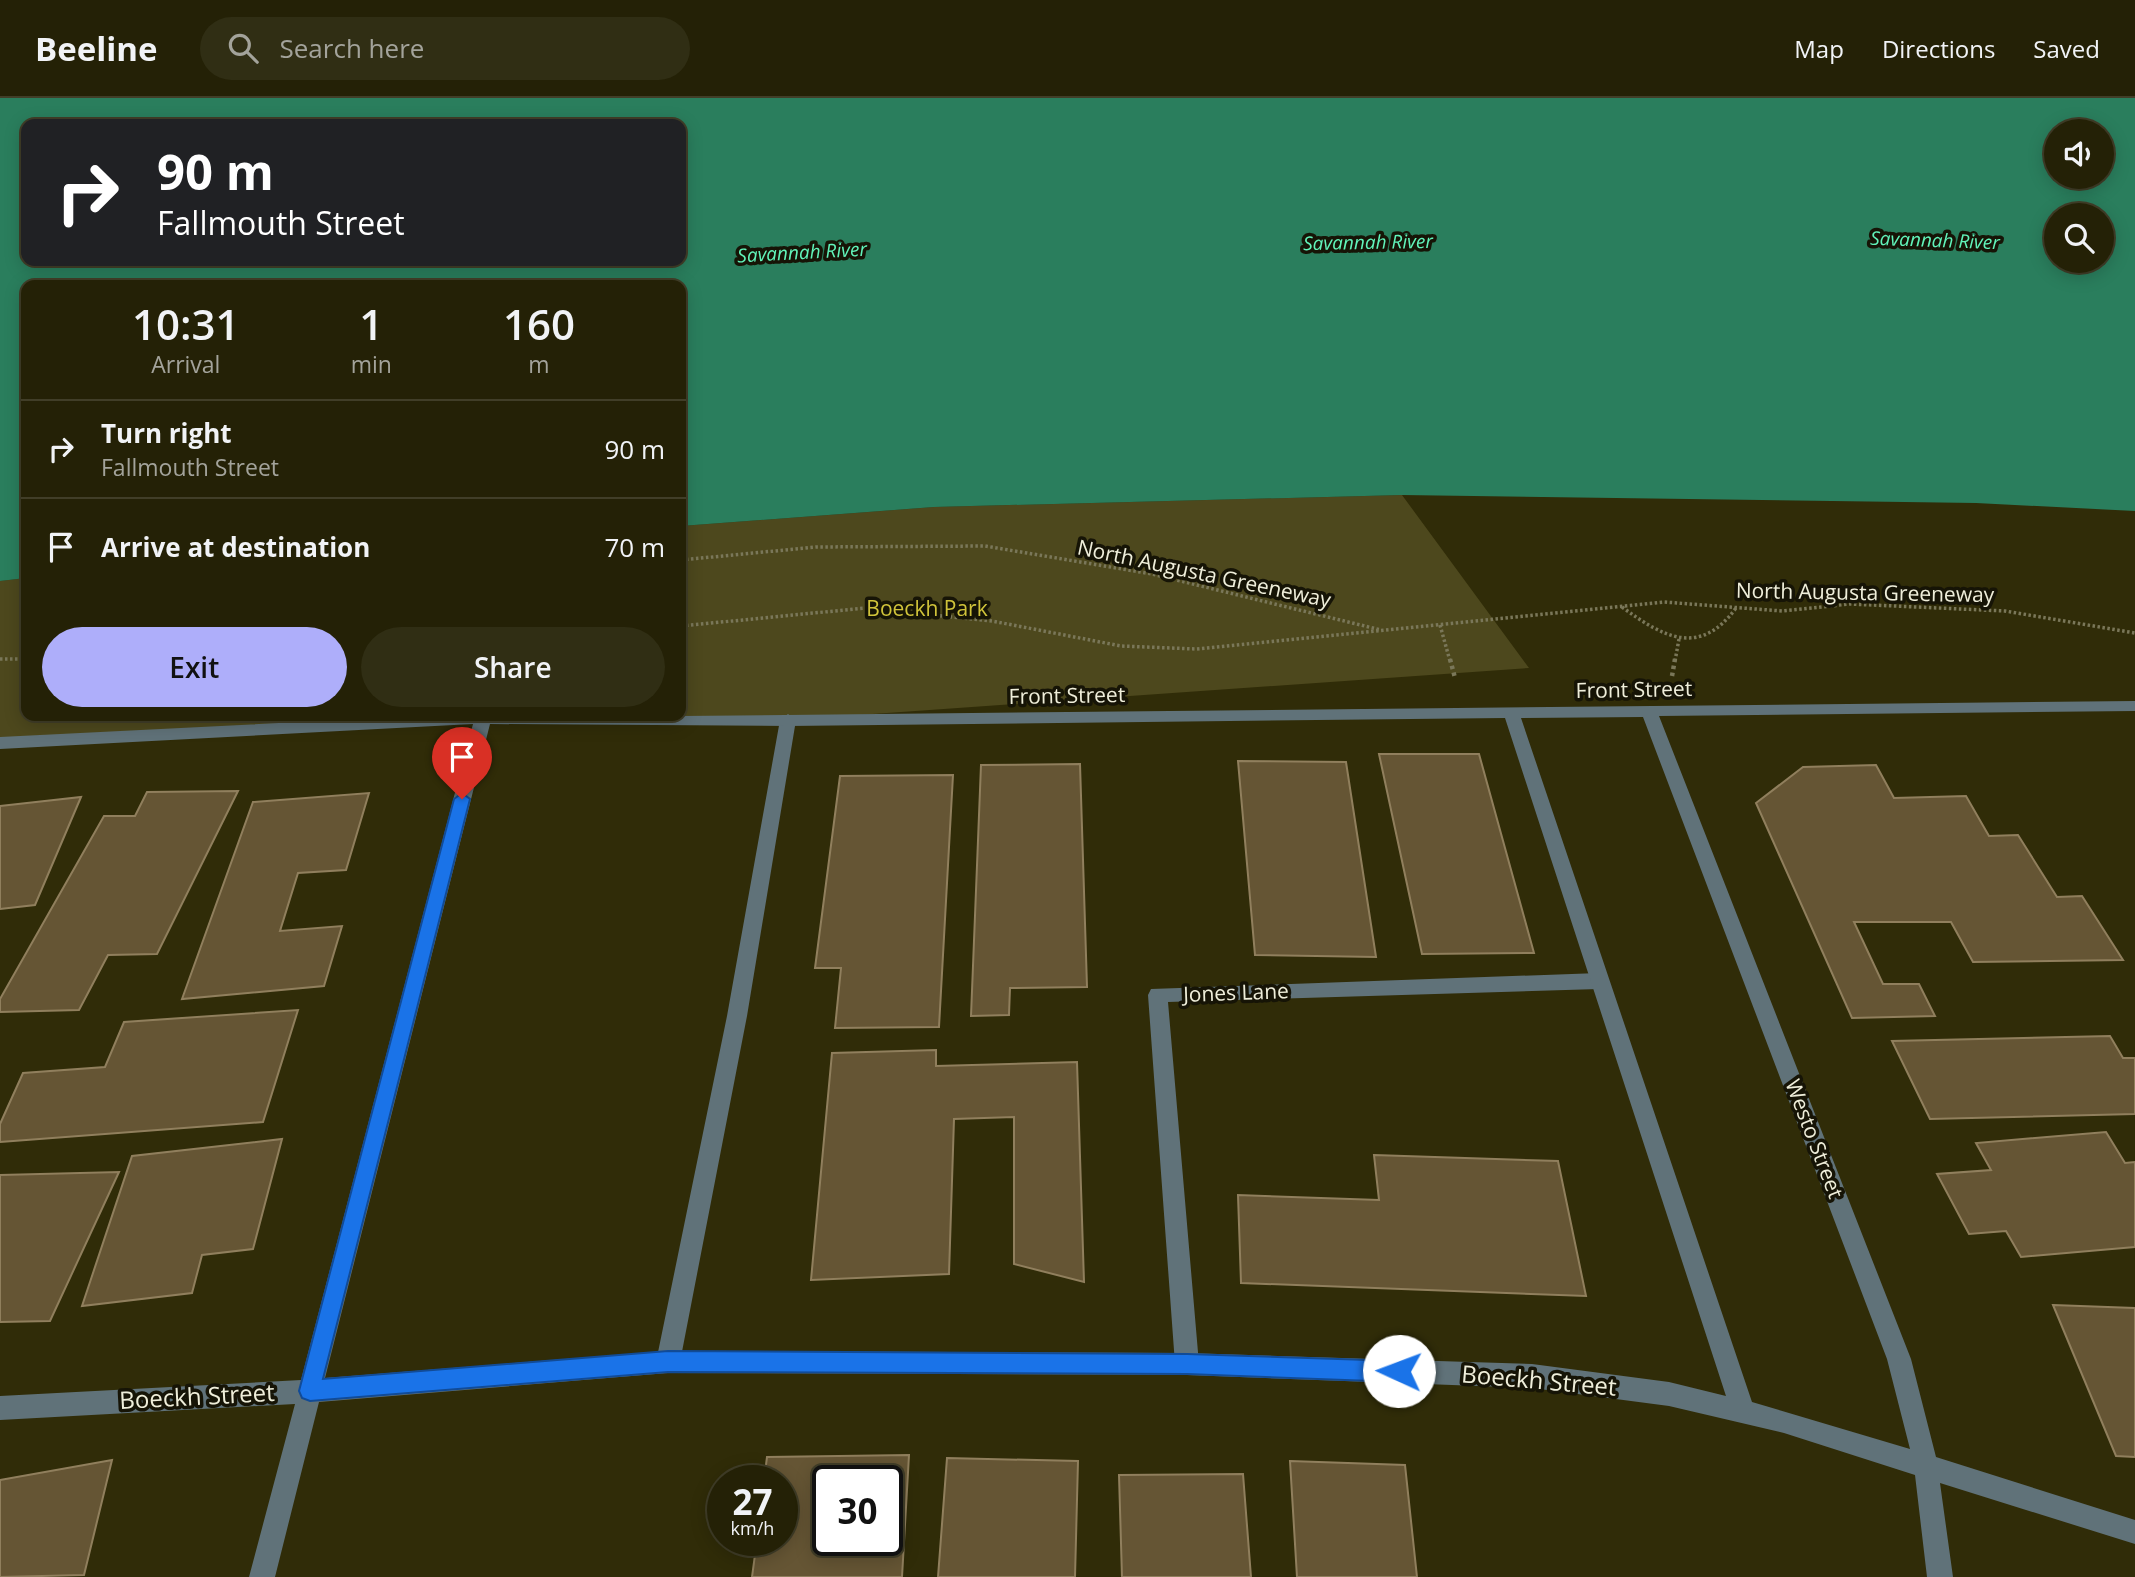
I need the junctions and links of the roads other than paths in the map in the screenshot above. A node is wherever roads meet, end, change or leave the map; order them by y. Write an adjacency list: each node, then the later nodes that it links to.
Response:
1 (2135, 706): 2 (street, Front Street)
2 (1648, 711): 3 (street, Front Street); 15 (street, Westo Street)
3 (1511, 712): 5 (street, Front Street); 9 (street)
4 (686, 719): 5 (street, Front Street)
5 (788, 720): 10 (street)
6 (425, 721): 8 (street, Front Street)
7 (482, 721): 12 (street)
8 (0, 743)
9 (1599, 981): 11 (street, Jones Lane); 14 (street)
10 (668, 1362): 11 (street, Boeckh Street); 12 (street, Boeckh Street)
11 (1187, 1364): 14 (street, Boeckh Street)
12 (310, 1391): 13 (street, Boeckh Street); 17 (street)
13 (0, 1408)
14 (1743, 1411): 15 (street, Boeckh Street)
15 (1926, 1466): 16 (street, Boeckh Street); 18 (street, Westo Street)
16 (2135, 1532)
17 (262, 1577)
18 (1940, 1577)

